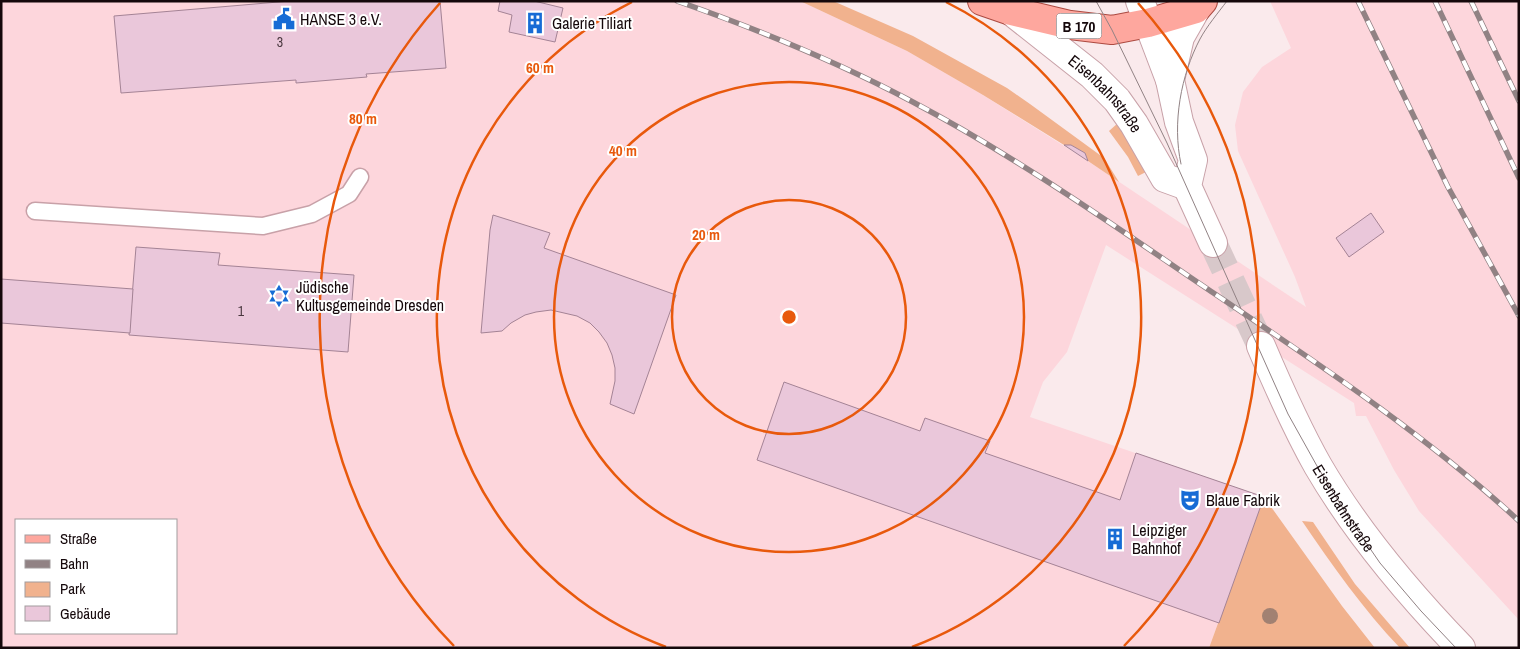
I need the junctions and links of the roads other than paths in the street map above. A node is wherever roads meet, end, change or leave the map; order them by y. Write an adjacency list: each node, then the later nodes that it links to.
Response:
1 (982, 1): 3 (main road, B 170)
2 (1199, 5): 4 (main road, B 170); 5 (street)
3 (1011, 11): 4 (main road, B 170); 7 (street, Eisenbahnstraße)
4 (1144, 12): 5 (street)
5 (1170, 80): 7 (street)
6 (360, 176): 8 (lane)
7 (1187, 186): 9 (street)
8 (35, 211)
9 (1213, 243)
10 (1261, 346): 11 (street, Eisenbahnstraße)
11 (1461, 648)

